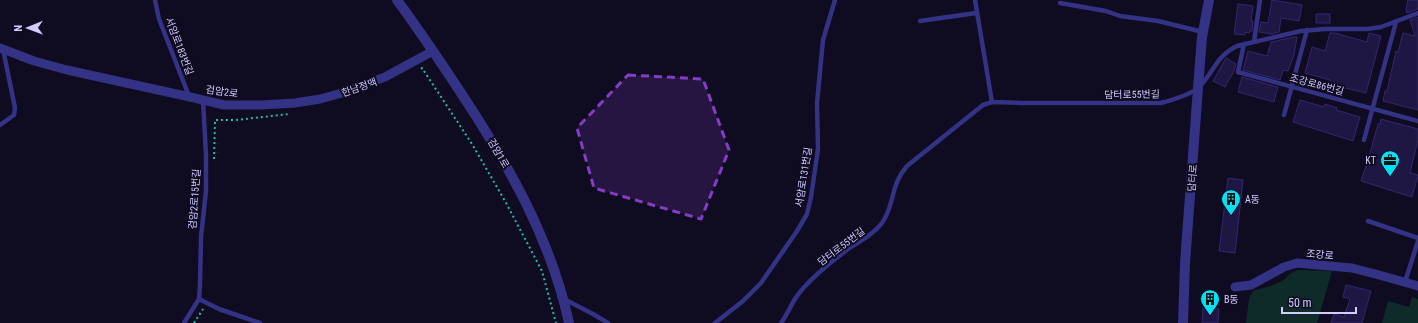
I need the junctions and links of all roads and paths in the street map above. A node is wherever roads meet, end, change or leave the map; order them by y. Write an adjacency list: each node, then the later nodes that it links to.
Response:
1 (155, 0): 21 (lane, 서암로183번길)
2 (397, 0): 17 (street, 검암1로)
3 (835, 0): 45 (lane, 서암로131번길)
4 (975, 0): 9 (lane)
5 (1209, 0): 13 (street, 담터로)
6 (1260, 0): 14 (lane)
7 (1060, 3): 13 (lane)
8 (1418, 13): 11 (lane)
9 (976, 14): 10 (lane); 23 (lane)
10 (920, 21)
11 (1396, 22): 12 (lane); 24 (lane)
12 (1307, 30): 14 (lane); 19 (lane)
13 (1203, 32): 20 (street, 담터로)
14 (1254, 42): 15 (lane)
15 (1244, 44): 19 (lane, 조강로86번길); 20 (lane)
16 (1, 49): 21 (street, 검암2로); 28 (lane, 검암2로)
17 (433, 51): 22 (street, 검암2로); 37 (street, 검암1로)
18 (416, 71): 42 (path)
19 (1292, 86): 24 (lane, 조강로86번길); 26 (lane)
20 (1198, 88): 23 (lane, 담터로55번길); 47 (street, 담터로)
21 (190, 97): 22 (street, 검암2로)
22 (203, 100): 36 (lane, 검암2로15번길)
23 (992, 102): 46 (lane, 담터로55번길)
24 (1373, 109): 27 (lane, 조강로86번길); 29 (lane)
25 (291, 113): 30 (path)
26 (1284, 115)
27 (1418, 121)
28 (0, 125)
29 (1364, 140)
30 (214, 164)
31 (1368, 221): 32 (lane)
32 (1418, 240): 33 (lane)
33 (1405, 282): 34 (street, 조강로); 35 (street, 조강로)
34 (1418, 286)
35 (1236, 287)
36 (199, 299): 38 (lane); 39 (lane)
37 (564, 299): 43 (street, 검암1로); 44 (lane)
38 (207, 303): 40 (path); 41 (lane)
39 (184, 323)
40 (194, 323)
41 (260, 323)
42 (556, 323)
43 (569, 323)
44 (608, 323)
45 (715, 323)
46 (781, 323)
47 (1183, 323)

